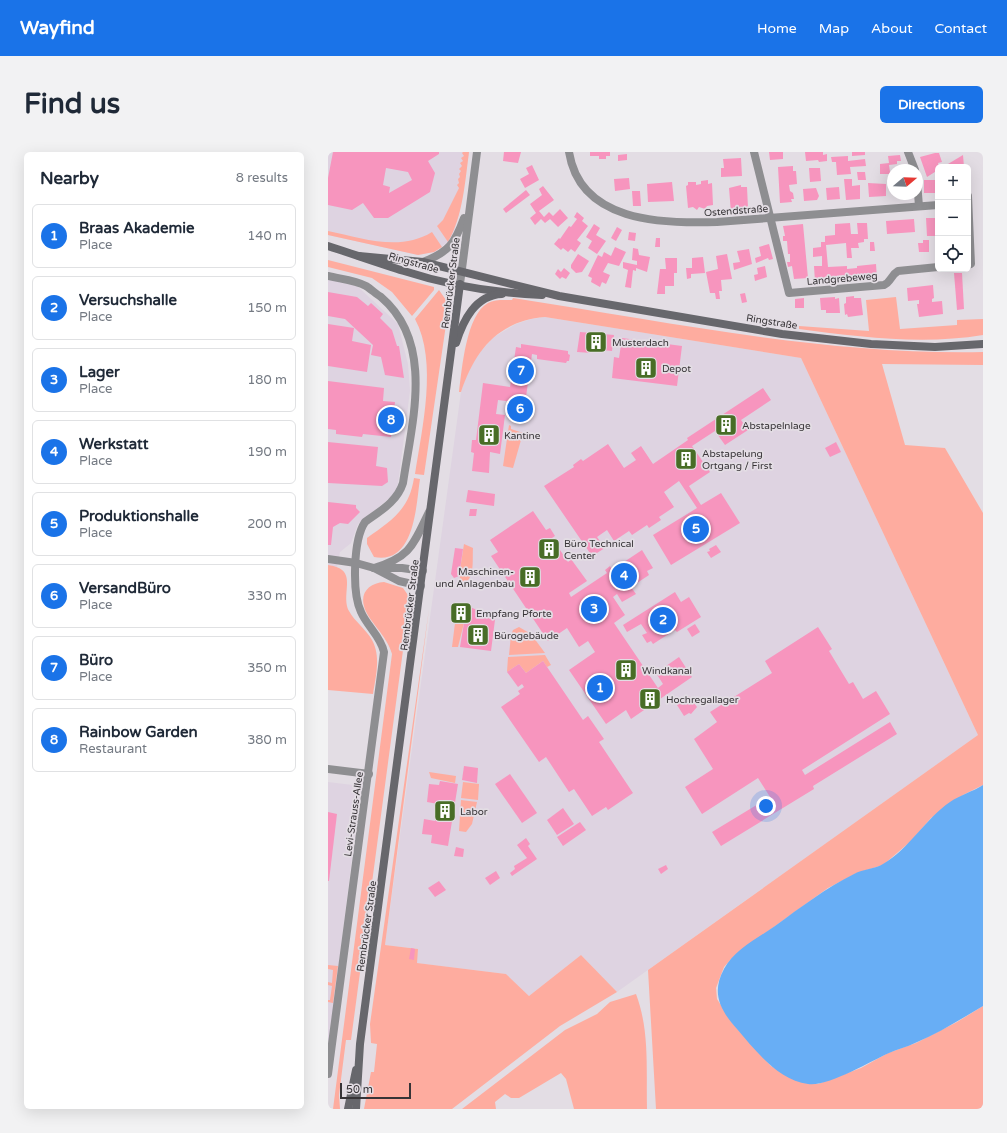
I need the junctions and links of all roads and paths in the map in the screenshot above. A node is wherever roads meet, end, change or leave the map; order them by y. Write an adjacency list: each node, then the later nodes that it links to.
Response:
1 (477, 152): 6 (street, Rembrücker Straße)
2 (569, 152): 11 (street, Ostendstraße)
3 (754, 152): 11 (street)
4 (908, 152): 5 (street)
5 (913, 164)
6 (470, 198): 15 (street); 17 (street, Rembrücker Straße)
7 (918, 200): 10 (street)
8 (968, 200): 12 (street)
9 (935, 205): 10 (street, Ostendstraße)
10 (919, 206): 11 (street, Ostendstraße)
11 (770, 218): 16 (street, Landgrebeweg)
12 (970, 236)
13 (328, 246): 14 (main road, Ringstraße)
14 (359, 256): 15 (main road, Ringstraße); 19 (main road, Ringstraße)
15 (423, 262): 17 (main road, Ringstraße)
16 (935, 267)
17 (462, 271): 19 (street, Rembrücker Straße); 21 (main road, Ringstraße)
18 (328, 276): 26 (street, Levi-Strauss-Allee)
19 (460, 284): 20 (main road, Ringstraße); 23 (main road, Rembrücker Straße)
20 (511, 294): 21 (main road, Ringstraße); 23 (main road)
21 (559, 296): 22 (main road, Ringstraße)
22 (983, 344)
23 (450, 361): 24 (main road, Rembrücker Straße)
24 (431, 509): 27 (street); 28 (main road, Rembrücker Straße)
25 (328, 559): 26 (street)
26 (356, 563): 27 (street); 31 (street, Levi-Strauss-Allee)
27 (374, 568): 28 (street); 29 (street)
28 (423, 571): 29 (main road, Rembrücker Straße)
29 (421, 586): 32 (main road, Rembrücker Straße)
30 (328, 769): 31 (street)
31 (369, 774): 33 (street, Levi-Strauss-Allee)
32 (359, 1059): 34 (main road, Rembrücker Straße); 35 (main road, Rembrücker Straße)
33 (328, 1074)
34 (348, 1109)
35 (356, 1109)

